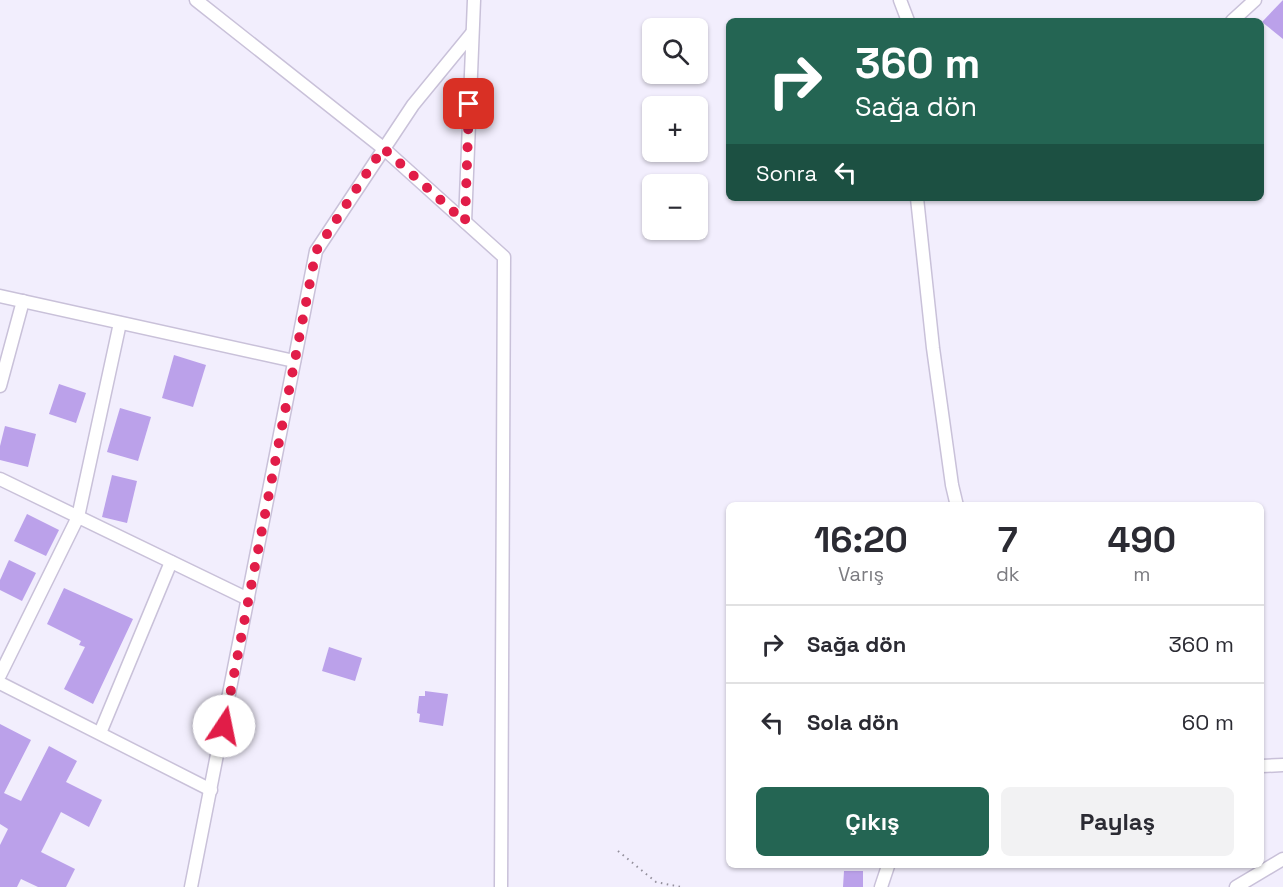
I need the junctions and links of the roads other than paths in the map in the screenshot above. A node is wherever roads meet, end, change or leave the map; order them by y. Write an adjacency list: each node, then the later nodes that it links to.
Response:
1 (196, 0): 8 (street)
2 (474, 0): 7 (street)
3 (900, 0): 5 (street)
4 (1255, 0): 6 (street)
5 (907, 18)
6 (1235, 18)
7 (472, 33): 8 (street); 10 (street)
8 (383, 148): 10 (street); 14 (street)
9 (917, 201): 17 (street)
10 (465, 222): 30 (street)
11 (0, 296): 12 (street)
12 (23, 301): 13 (street); 15 (street)
13 (120, 322): 14 (street); 18 (street)
14 (294, 361): 20 (street)
15 (0, 386)
16 (0, 479): 18 (street)
17 (956, 502)
18 (78, 517): 19 (street); 21 (street)
19 (171, 562): 20 (street); 23 (street)
20 (248, 599): 26 (street)
21 (0, 675)
22 (0, 683): 23 (street)
23 (100, 733): 26 (street)
24 (1283, 765): 25 (street)
25 (1264, 766)
26 (211, 790): 29 (street)
27 (1283, 859): 32 (street)
28 (887, 868): 31 (street)
29 (191, 887)
30 (501, 887)
31 (881, 887)
32 (1236, 887)

